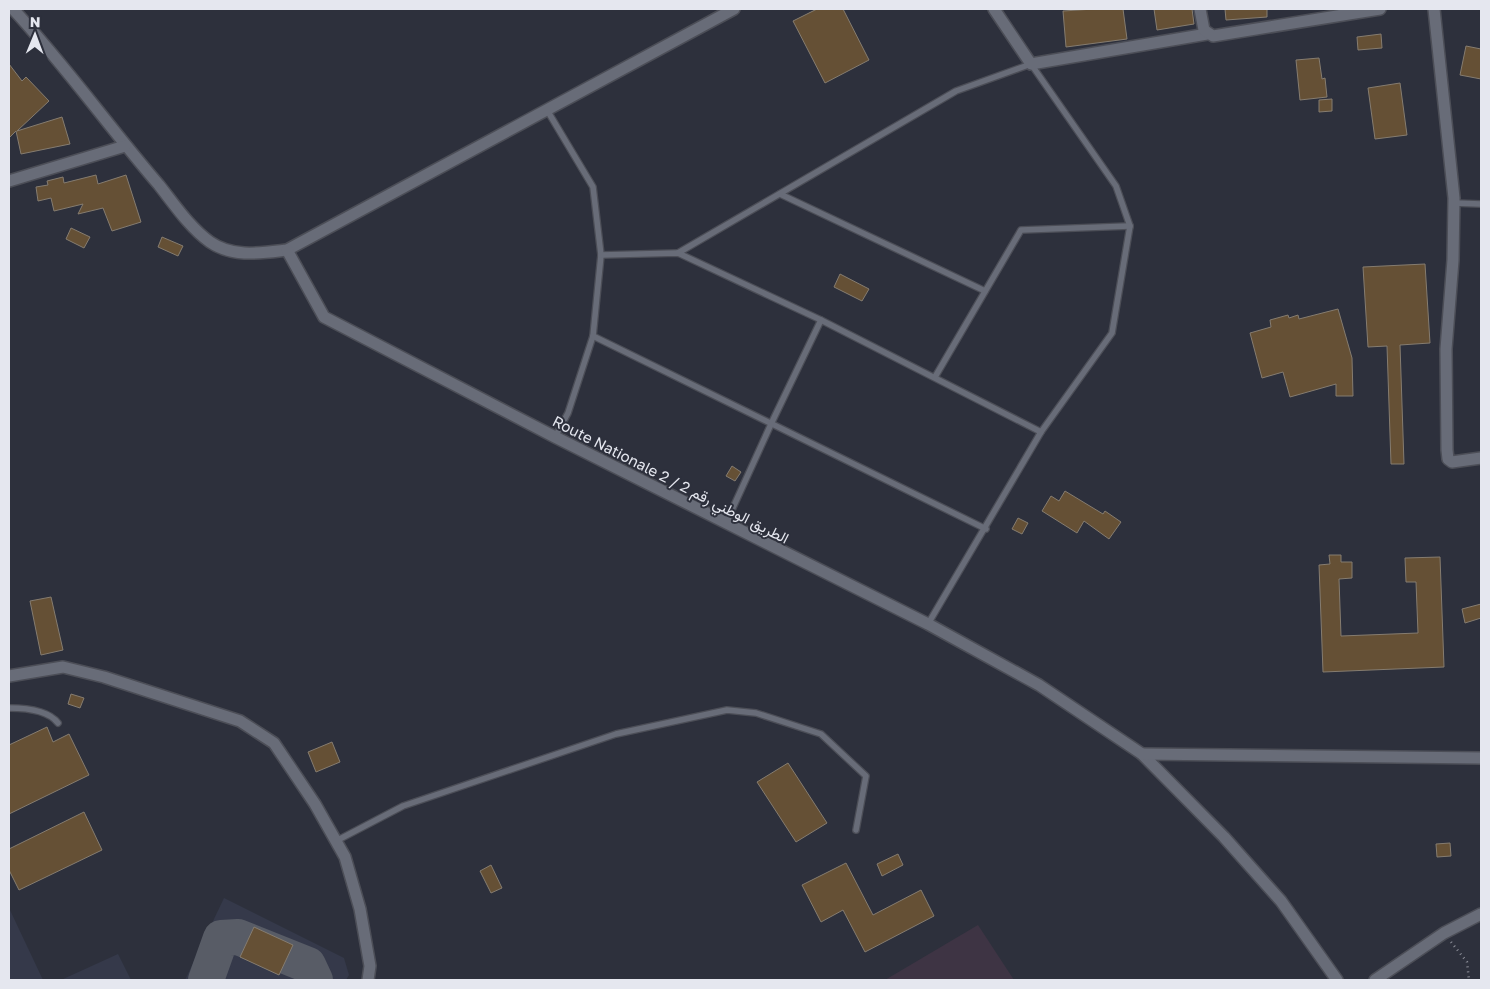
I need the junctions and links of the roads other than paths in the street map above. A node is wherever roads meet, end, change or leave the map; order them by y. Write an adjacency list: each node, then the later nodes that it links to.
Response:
1 (13, 9): 10 (street)
2 (734, 9): 9 (street)
3 (994, 9): 8 (street)
4 (1200, 9): 7 (street)
5 (1380, 9): 7 (street)
6 (1434, 9): 13 (street)
7 (1207, 34): 8 (street)
8 (1031, 64): 12 (lane); 15 (lane)
9 (547, 110): 16 (street); 18 (lane)
10 (126, 146): 11 (street); 16 (street)
11 (9, 181)
12 (780, 194): 17 (lane); 19 (lane)
13 (1454, 203): 14 (lane); 26 (street)
14 (1481, 204)
15 (1130, 226): 19 (lane); 24 (lane)
16 (287, 250): 25 (street, Route Nationale 2 / الطريق الوطني رقم 2)
17 (678, 253): 18 (lane); 20 (lane)
18 (601, 255): 21 (lane)
19 (986, 291): 22 (lane)
20 (821, 320): 22 (lane); 23 (lane)
21 (593, 336): 23 (lane); 25 (lane)
22 (935, 377): 24 (lane)
23 (772, 422): 27 (lane); 28 (lane)
24 (1041, 432): 28 (lane)
25 (555, 438): 27 (street, Route Nationale 2 / الطريق الوطني رقم 2)
26 (1481, 458)
27 (726, 523): 29 (street, Route Nationale 2 / الطريق الوطني رقم 2)
28 (986, 529): 29 (lane)
29 (928, 624): 33 (street, Route Nationale 2 / الطريق الوطني رقم 2)
30 (9, 676): 36 (street)
31 (9, 708): 32 (lane)
32 (58, 723)
33 (1142, 754): 34 (street); 39 (street, Route Nationale 2 / الطريق الوطني رقم 2)
34 (1481, 758)
35 (856, 830): 36 (lane)
36 (336, 841): 38 (street)
37 (1481, 914): 40 (street)
38 (368, 980)
39 (1337, 980)
40 (1375, 980)

